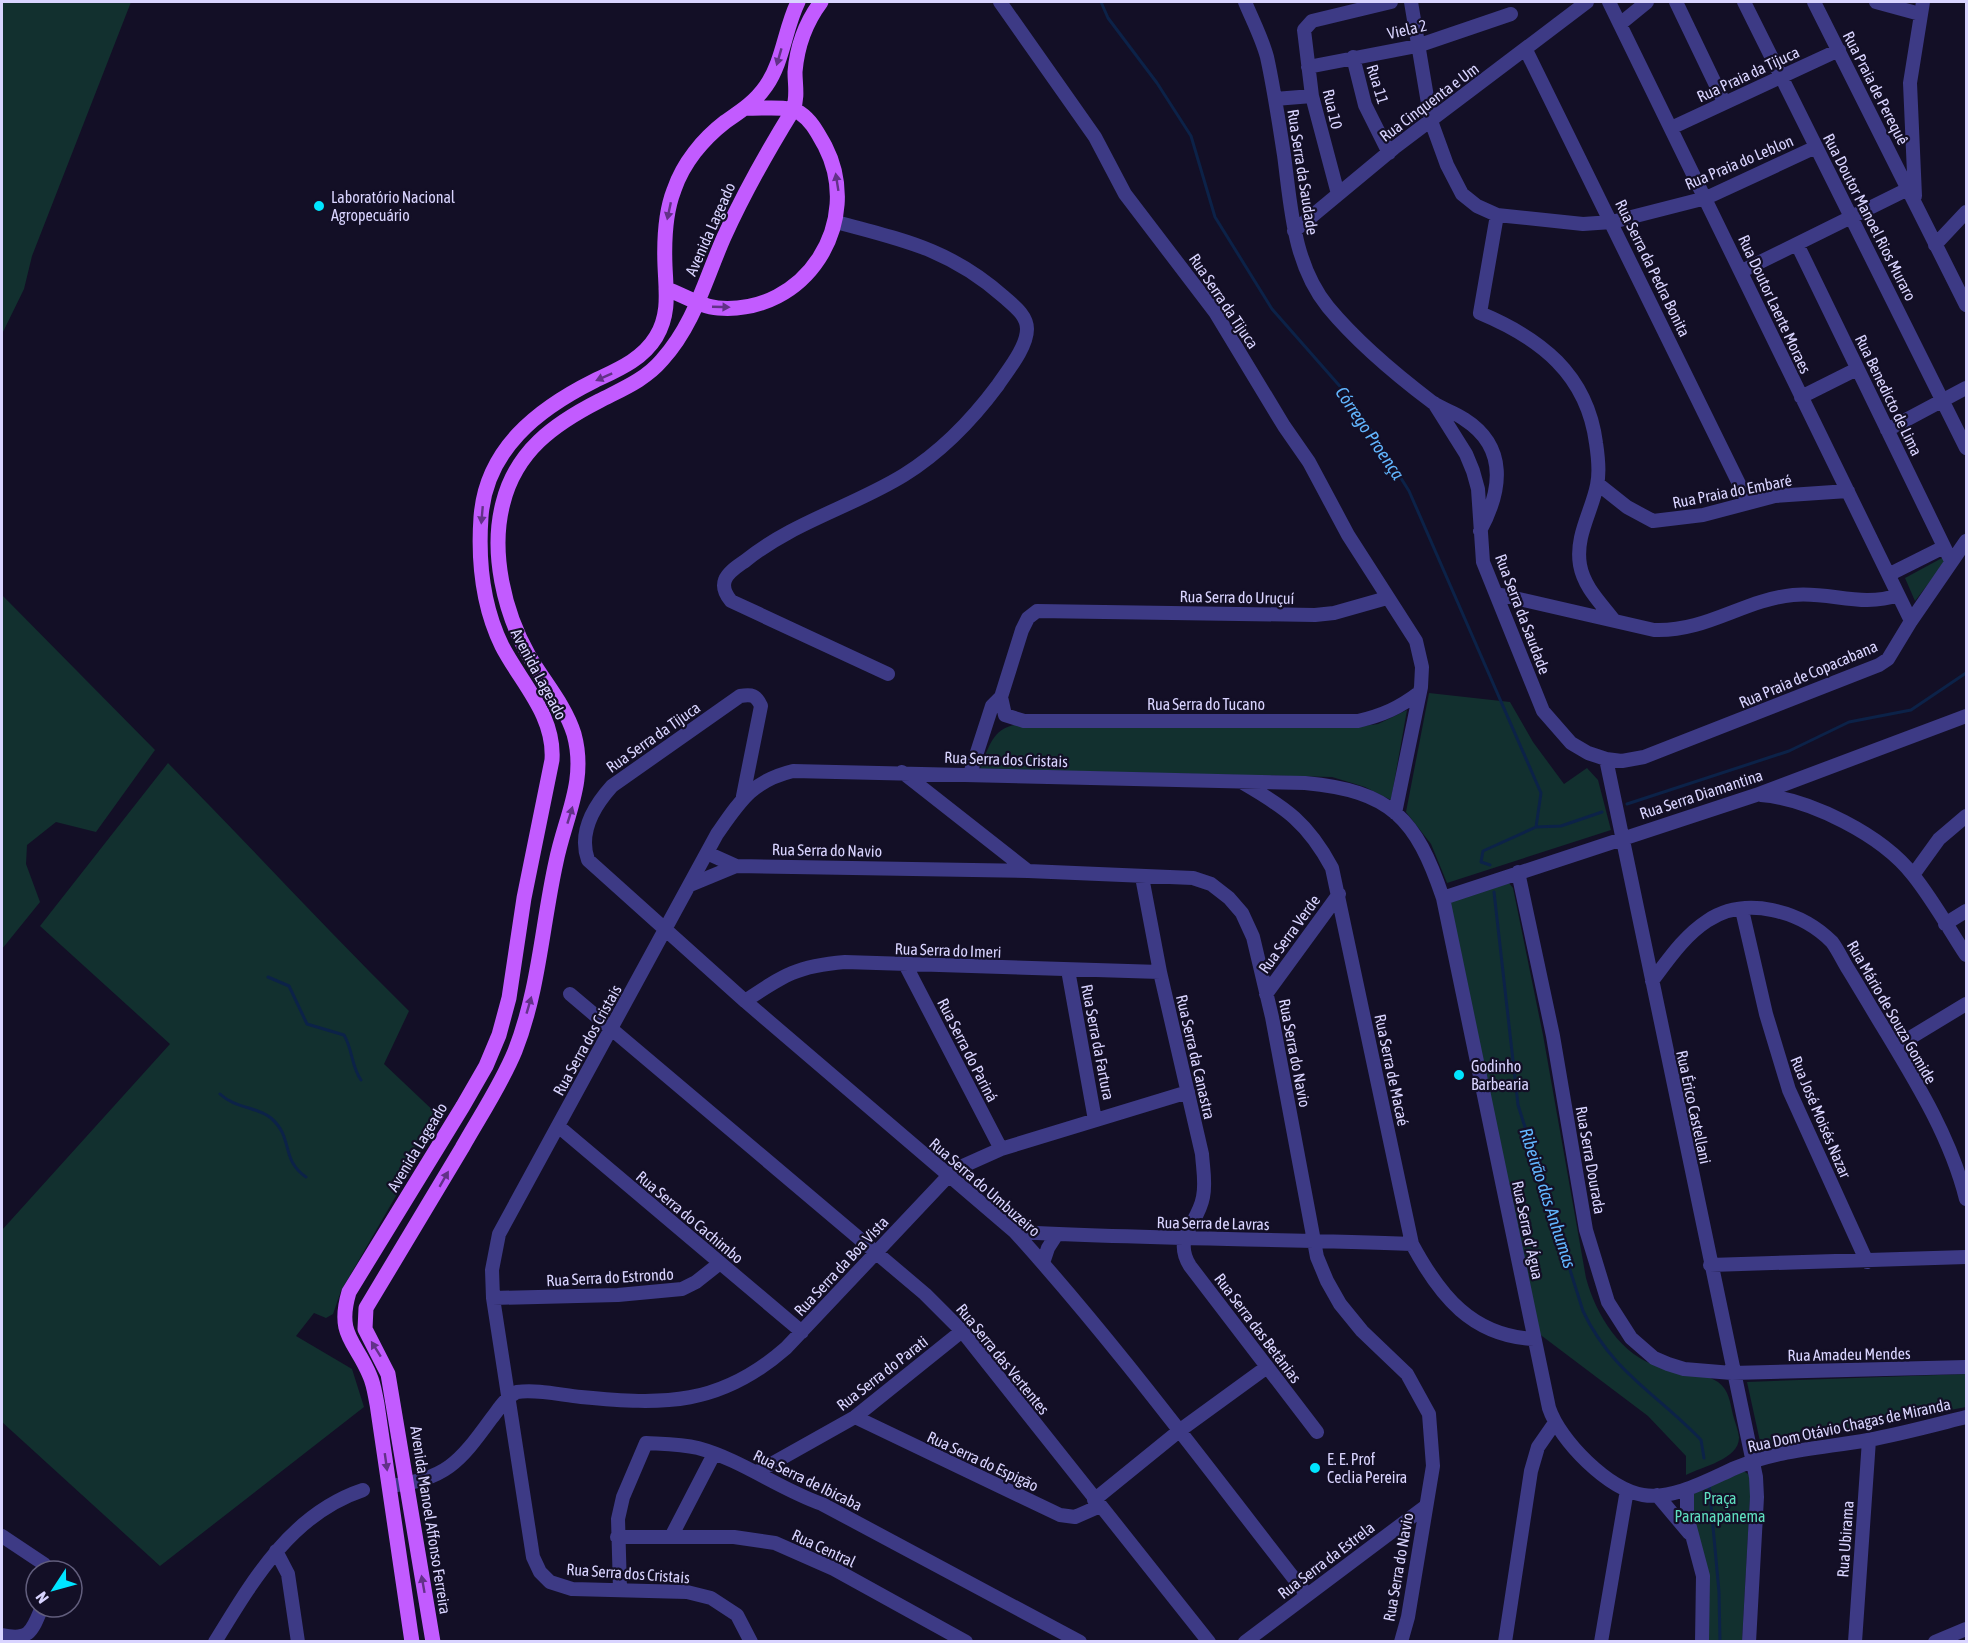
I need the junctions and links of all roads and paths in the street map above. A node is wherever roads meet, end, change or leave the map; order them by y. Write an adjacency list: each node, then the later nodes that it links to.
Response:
1 (798, 2): 27 (main road, Avenida Lageado, one-way to 27)
2 (821, 2): 28 (main road, Avenida Lageado)
3 (1000, 2): 66 (street, Rua Serra da Tijuca)
4 (1245, 2): 25 (street, Rua Serra da Saudade)
5 (1390, 2): 22 (street, Rua 10)
6 (1411, 2): 18 (street)
7 (1587, 2): 14 (street, Rua Cinquenta e Um)
8 (1609, 2): 17 (street, Rua Doutor Laerte Moraes)
9 (1647, 2): 17 (street)
10 (1676, 2): 26 (street)
11 (1744, 2): 23 (street, Rua Doutor Manoel Rios Muraro)
12 (1814, 2): 20 (street, Rua Praia de Perequê)
13 (1876, 2): 15 (street)
14 (1568, 7): 19 (street, Rua Cinquenta e Um)
15 (1921, 8): 36 (street)
16 (1510, 14): 18 (street, Viela 2)
17 (1620, 24): 30 (street, Rua Doutor Laerte Moraes)
18 (1417, 46): 21 (street, Viela 2); 29 (street)
19 (1526, 50): 29 (street, Rua Cinquenta e Um); 41 (street, Rua Serra da Pedra Bonita)
20 (1839, 50): 23 (street, Rua Praia da Tijuca); 33 (street, Rua Praia de Perequê)
21 (1353, 57): 22 (street, Viela 2); 32 (street, Rua 11)
22 (1308, 67): 24 (street, Rua 10)
23 (1780, 75): 26 (street, Rua Praia da Tijuca); 31 (street, Rua Doutor Manoel Rios Muraro)
24 (1312, 96): 25 (street); 34 (street, Rua 10)
25 (1275, 99): 42 (street, Rua Serra da Saudade)
26 (1724, 102): 30 (street, Rua Praia da Tijuca)
27 (746, 108): 28 (main road); 46 (main road, Avenida Lageado, one-way to 46)
28 (793, 110): 40 (main road, one-way to 28); 47 (main road, Avenida Lageado)
29 (1431, 121): 32 (street, Rua Cinquenta e Um); 38 (street)
30 (1671, 128): 35 (street, Rua Doutor Laerte Moraes)
31 (1816, 147): 35 (street, Rua Praia do Leblon); 39 (street, Rua Doutor Manoel Rios Muraro)
32 (1389, 153): 34 (street, Rua Cinquenta e Um)
33 (1908, 189): 36 (street, Rua Praia de Perequê); 39 (street)
34 (1338, 194): 42 (street, Rua Cinquenta e Um)
35 (1706, 198): 41 (street, Rua Praia do Leblon); 45 (street, Rua Doutor Laerte Moraes)
36 (1916, 204): 44 (street, Rua Praia de Perequê)
37 (1966, 212): 44 (street)
38 (1497, 215): 41 (street, Rua Praia do Leblon); 56 (street)
39 (1852, 217): 43 (street); 52 (street, Rua Doutor Manoel Rios Muraro)
40 (836, 222): 47 (main road, one-way to 40); 69 (street)
41 (1612, 222): 58 (street, Rua Serra da Pedra Bonita)
42 (1294, 231): 53 (street, Rua Serra da Saudade)
43 (1797, 244): 45 (street); 49 (street, Rua Benedicto de Lima)
44 (1935, 245): 48 (street, Rua Praia de Perequê)
45 (1742, 271): 51 (street, Rua Doutor Laerte Moraes)
46 (666, 289): 47 (main road); 124 (main road, Avenida Lageado, one-way to 124)
47 (699, 302): 125 (main road, Avenida Lageado, one-way to 47)
48 (1966, 305)
49 (1857, 369): 51 (street); 54 (street, Rua Benedicto de Lima)
50 (1966, 388): 52 (street)
51 (1801, 397): 57 (street, Rua Doutor Laerte Moraes)
52 (1944, 400): 54 (street); 55 (street, Rua Doutor Manoel Rios Muraro)
53 (1434, 403): 59 (street); 59 (street, Rua Serra da Saudade)
54 (1887, 430): 61 (street, Rua Benedicto de Lima)
55 (1966, 448)
56 (1598, 484): 58 (street, Rua Praia do Embaré); 67 (street)
57 (1848, 491): 58 (street, Rua Praia do Embaré); 63 (street, Rua Doutor Laerte Moraes)
58 (1748, 502)
59 (1480, 531): 64 (street, Rua Serra da Saudade)
60 (1966, 541): 62 (street, Rua Praia de Copacabana)
61 (1944, 547): 62 (street, Rua Benedicto de Lima); 63 (street)
62 (1951, 561): 68 (street, Rua Praia de Copacabana)
63 (1890, 574): 65 (street, Rua Doutor Laerte Moraes)
64 (1497, 594): 67 (street); 73 (street, Rua Serra da Saudade)
65 (1898, 595): 67 (street); 68 (street, Rua Doutor Laerte Moraes)
66 (1387, 598): 70 (street); 71 (street, Rua Serra do Uruçuí)
67 (1613, 619)
68 (1911, 621): 73 (street, Rua Praia de Copacabana)
69 (888, 674)
70 (1420, 692): 71 (street, Rua Serra do Tucano); 79 (street)
71 (1001, 697): 75 (street, Rua Serra do Uruçuí)
72 (1966, 716): 77 (street, Rua Serra Diamantina)
73 (1606, 759): 81 (street, Rua Érico Castellani)
74 (902, 772): 75 (street, Rua Serra dos Cristais); 78 (street, Rua Serra dos Cristais); 84 (street)
75 (970, 774): 76 (street, Rua Serra dos Cristais)
76 (1242, 782): 79 (street, Rua Serra d' Água); 89 (street, Rua Serra de Macaé)
77 (1756, 795): 81 (street, Rua Serra Diamantina); 86 (street)
78 (743, 796): 82 (street, Rua Serra dos Cristais); 94 (street, Rua Serra da Tijuca)
79 (1395, 813): 90 (street, Rua Serra d' Água)
80 (1966, 816): 86 (street)
81 (1622, 837): 85 (street, Rua Serra Diamantina); 99 (street, Rua Érico Castellani)
82 (707, 853): 83 (street, Rua Serra do Navio); 88 (street, Rua Serra dos Cristais)
83 (736, 866): 84 (street, Rua Serra do Navio); 88 (street, Rua Serra do Navio)
84 (1028, 871): 87 (street, Rua Serra do Navio)
85 (1518, 872): 90 (street, Rua Serra Diamantina); 131 (street, Rua Serra Dourada)
86 (1913, 875): 93 (street)
87 (1142, 877): 98 (street, Rua Serra da Canastra); 101 (street, Rua Serra do Navio)
88 (690, 885): 94 (street, Rua Serra dos Cristais)
89 (1339, 894): 101 (street, Rua Serra Verde); 116 (street, Rua Serra de Macaé)
90 (1443, 898): 128 (street, Rua Serra d' Água)
91 (1742, 910): 99 (street, Rua Mário de Souza Gomide); 105 (street, Rua Mário de Souza Gomide); 119 (street, Rua José Moisés Nazar)
92 (1966, 910): 93 (street)
93 (1945, 924): 95 (street)
94 (666, 931): 102 (street, Rua Serra do Umbuzeiro); 104 (street, Rua Serra dos Cristais)
95 (1966, 955)
96 (906, 966): 97 (street, Rua Serra do Imeri); 102 (street, Rua Serra do Imeri); 109 (street, Rua Serra do Pariná)
97 (1068, 970): 98 (street, Rua Serra do Imeri); 107 (street, Rua Serra da Fartura)
98 (1160, 972): 106 (street, Rua Serra da Canastra)
99 (1652, 981): 122 (street, Rua Érico Castellani)
100 (570, 994): 104 (street, Rua Serra das Vertentes)
101 (1266, 994): 115 (street, Rua Serra do Navio)
102 (745, 1001): 110 (street, Rua Serra do Umbuzeiro)
103 (1966, 1004): 105 (street)
104 (612, 1029): 108 (street, Rua Serra dos Cristais); 117 (street, Rua Serra das Vertentes)
105 (1895, 1047): 111 (street, Rua Mário de Souza Gomide)
106 (1188, 1092): 107 (street, Rua Serra da Boa Vista); 114 (street, Rua Serra da Canastra)
107 (1095, 1120): 109 (street, Rua Serra da Boa Vista)
108 (558, 1126): 120 (street, Rua Serra do Cachimbo); 123 (street, Rua Serra dos Cristais)
109 (1001, 1149): 110 (street, Rua Serra da Boa Vista)
110 (951, 1172): 112 (street, Rua Serra do Umbuzeiro); 117 (street, Rua Serra da Boa Vista)
111 (1966, 1199)
112 (1015, 1232): 113 (street, Rua Serra de Lavras); 121 (street, Rua Serra do Umbuzeiro)
113 (1057, 1234): 114 (street, Rua Serra de Lavras); 121 (street)
114 (1183, 1240): 115 (street, Rua Serra de Lavras); 129 (street, Rua Serra das Betânias)
115 (1313, 1240): 116 (street, Rua Serra de Lavras); 149 (street, Rua Serra do Navio)
116 (1412, 1244): 128 (street, Rua Serra de Macaé)
117 (876, 1252): 126 (street, Rua Serra das Vertentes); 127 (street, Rua Serra da Boa Vista)
118 (1966, 1257): 119 (street)
119 (1867, 1262): 122 (street)
120 (720, 1263): 123 (street, Rua Serra do Estrondo); 127 (street, Rua Serra do Cachimbo)
121 (1043, 1263): 136 (street, Rua Serra do Umbuzeiro)
122 (1710, 1265): 131 (street, Rua Érico Castellani)
123 (493, 1298): 132 (street, Rua Serra dos Cristais)
124 (346, 1303): 125 (main road); 143 (main road, Avenida Lageado, one-way to 143)
125 (366, 1308): 142 (main road, Avenida Manoel Affonso Ferreira, one-way to 125)
126 (962, 1331): 133 (street, Rua Serra do Parati); 148 (street, Rua Serra das Vertentes)
127 (802, 1332): 132 (street, Rua Serra da Boa Vista)
128 (1534, 1339): 135 (street, Rua Serra d' Água)
129 (1267, 1367): 136 (street, Rua Serra do Espigão); 137 (street, Rua Serra das Betânias)
130 (1966, 1367): 131 (street, Rua Amadeu Mendes)
131 (1732, 1373): 140 (street, Rua Érico Castellani)
132 (507, 1398): 142 (street); 156 (street, Rua Serra dos Cristais)
133 (855, 1417): 141 (street, Rua Serra do Parati); 148 (street, Rua Serra do Espigão)
134 (1966, 1417): 138 (street, Rua Dom Otávio Chagas de Miranda)
135 (1554, 1424): 146 (street, Rua Dom Otávio Chagas de Miranda); 171 (street)
136 (1179, 1431): 148 (street, Rua Serra do Espigão); 157 (street, Rua Serra do Umbuzeiro)
137 (1317, 1432)
138 (1869, 1440): 140 (street, Rua Dom Otávio Chagas de Miranda); 175 (street, Rua Ubirama)
139 (714, 1454): 141 (street, Rua Serra de Ibicaba); 152 (street, Rua Serra de Ibicaba); 153 (street)
140 (1752, 1461): 144 (street, Rua Dom Otávio Chagas de Miranda); 174 (street)
141 (757, 1472): 167 (street, Rua Serra de Ibicaba)
142 (406, 1484): 143 (street); 164 (main road, Avenida Manoel Affonso Ferreira, one-way to 142)
143 (390, 1486): 163 (main road)
144 (1687, 1489): 147 (street, Rua Dom Otávio Chagas de Miranda); 150 (street)
145 (363, 1490): 154 (street)
146 (1627, 1490): 147 (street, Rua Dom Otávio Chagas de Miranda); 172 (street)
147 (1657, 1496): 150 (street)
148 (1097, 1503): 168 (street, Rua Serra das Vertentes)
149 (1426, 1506): 157 (street, Rua Serra da Estrela); 170 (street, Rua Serra do Navio)
150 (1690, 1534): 173 (street)
151 (2, 1536): 155 (street)
152 (617, 1537): 153 (street, Rua Central); 156 (street, Rua Serra de Ibicaba)
153 (671, 1537): 166 (street, Rua Central)
154 (276, 1551): 161 (street); 162 (street)
155 (36, 1559)
156 (620, 1589): 165 (street, Rua Serra dos Cristais)
157 (1306, 1595): 169 (street, Rua Serra da Estrela)
158 (36, 1619): 160 (street)
159 (1966, 1629): 176 (street)
160 (2, 1635)
161 (215, 1641)
162 (298, 1641)
163 (412, 1641)
164 (433, 1641)
165 (751, 1641)
166 (966, 1641)
167 (1080, 1641)
168 (1209, 1641)
169 (1245, 1641)
170 (1401, 1641)
171 (1505, 1641)
172 (1601, 1641)
173 (1702, 1641)
174 (1749, 1641)
175 (1855, 1641)
176 (1935, 1641)

